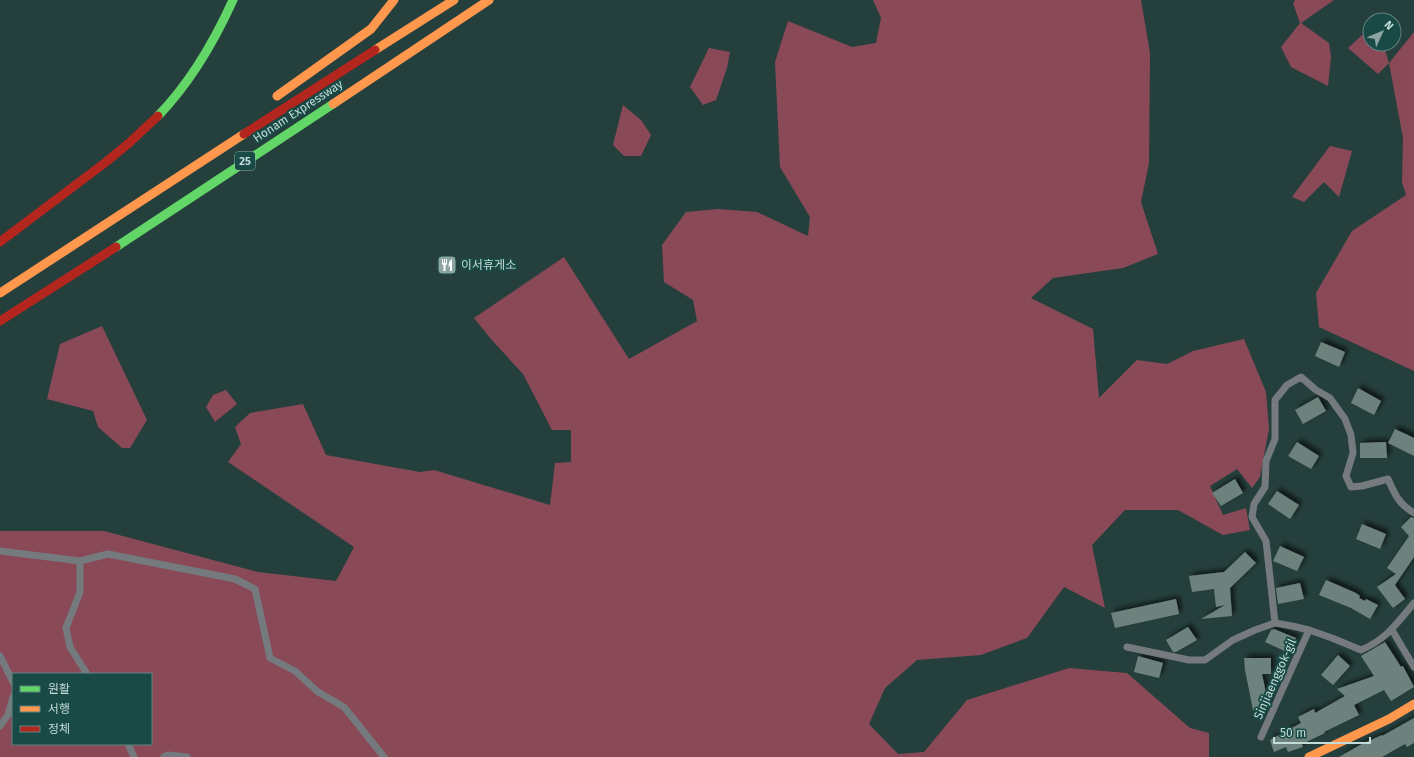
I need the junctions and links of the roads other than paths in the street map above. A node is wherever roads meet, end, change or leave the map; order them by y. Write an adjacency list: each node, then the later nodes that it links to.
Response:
1 (233, 0): 10 (main road)
2 (394, 0): 7 (main road)
3 (454, 0): 9 (main road, Honam Expressway / 25)
4 (489, 0): 6 (main road, Honam Expressway / 25)
5 (499, 0): 6 (main road)
6 (448, 28): 12 (main road, Honam Expressway / 25)
7 (269, 102)
8 (247, 122): 9 (main road)
9 (221, 148): 11 (main road, Honam Expressway / 25)
10 (0, 242)
11 (0, 293)
12 (0, 321)
13 (1414, 513): 17 (lane)
14 (0, 551): 15 (lane)
15 (80, 561): 23 (lane); 33 (lane)
16 (1414, 602): 19 (lane, Sinjiaenggok-gil)
17 (1275, 624): 18 (lane, Sinjiaenggok-gil); 20 (lane, Sinjiaenggok-gil)
18 (1309, 630): 19 (lane, Sinjiaenggok-gil); 28 (lane, Sinjiaenggok-gil)
19 (1392, 630): 22 (lane)
20 (1127, 647)
21 (0, 656): 24 (lane)
22 (1414, 667)
23 (86, 673)
24 (12, 680)
25 (12, 701): 27 (lane)
26 (1414, 704): 34 (main road)
27 (0, 726)
28 (1261, 737)
29 (128, 745): 30 (lane)
30 (134, 757)
31 (164, 757): 32 (lane)
32 (187, 757)
33 (384, 757)
34 (1309, 757)

